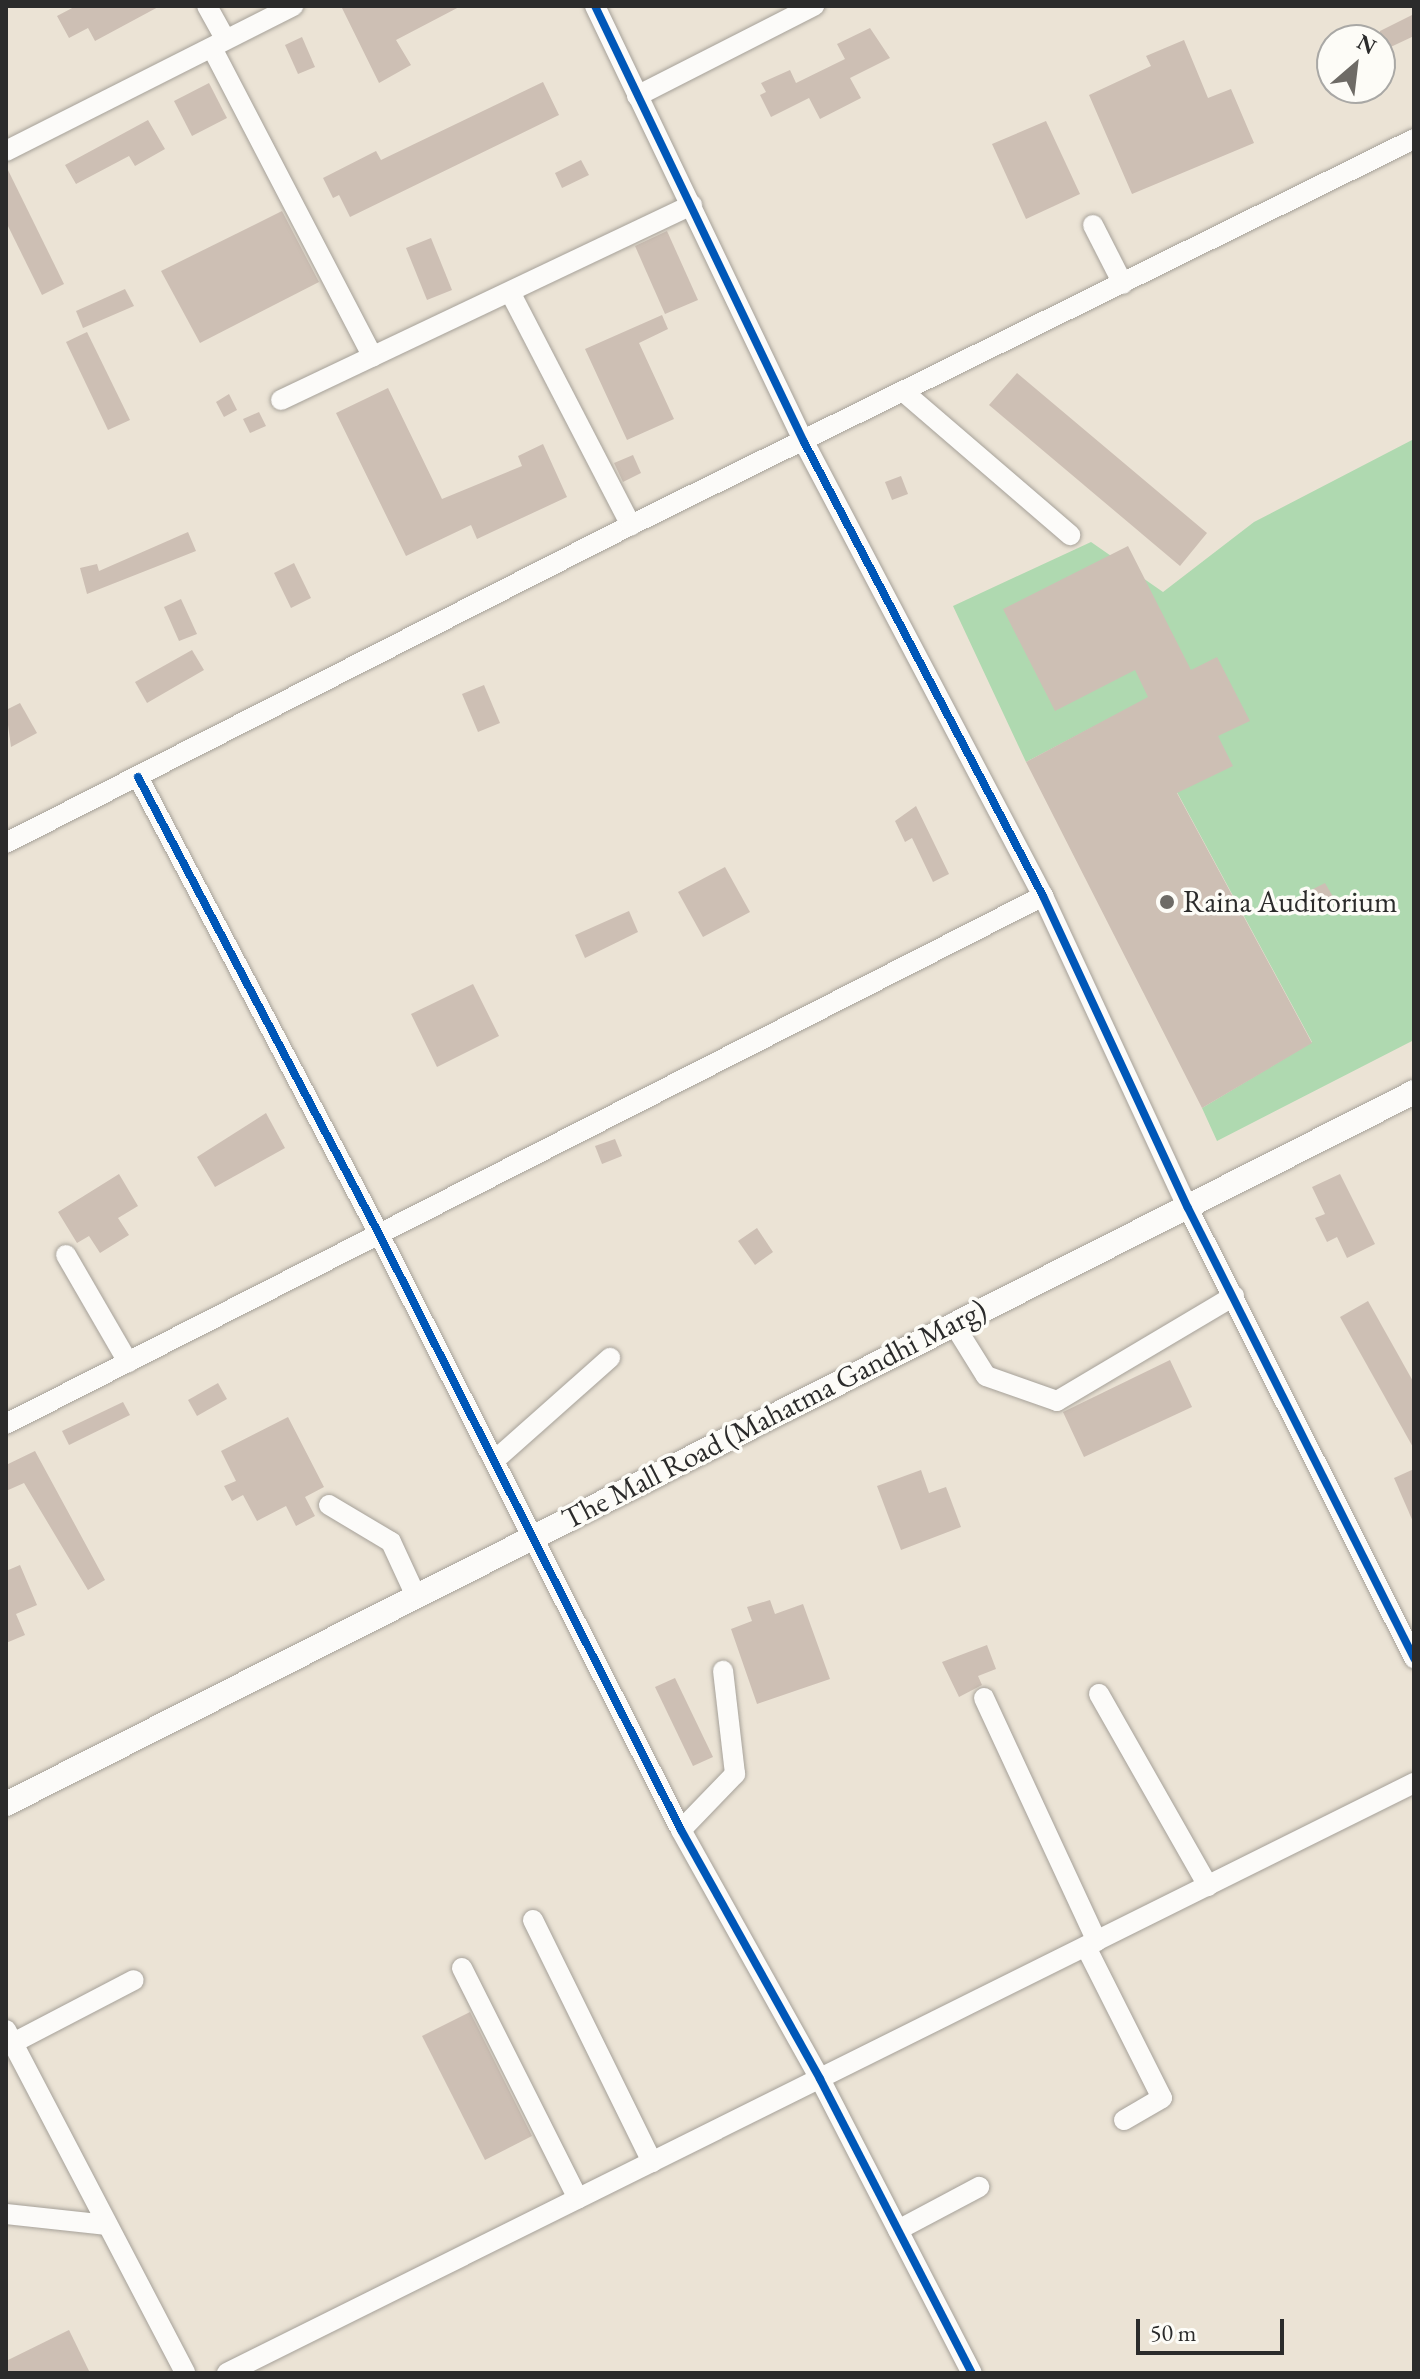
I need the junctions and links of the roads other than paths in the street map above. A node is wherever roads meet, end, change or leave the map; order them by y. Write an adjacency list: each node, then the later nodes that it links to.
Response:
1 (207, 6): 5 (street)
2 (293, 6): 5 (street)
3 (595, 6): 6 (street)
4 (814, 6): 6 (street)
5 (218, 44): 8 (street); 13 (street)
6 (637, 96): 9 (street)
7 (1414, 139): 11 (street)
8 (6, 151)
9 (692, 205): 12 (street); 16 (street)
10 (1093, 225): 11 (street)
11 (1123, 284): 14 (street)
12 (510, 292): 13 (street); 17 (street)
13 (373, 357): 15 (street)
14 (905, 393): 16 (street); 18 (street)
15 (281, 400)
16 (804, 442): 17 (street); 21 (street)
17 (631, 525): 19 (street)
18 (1070, 535)
19 (138, 777): 20 (street); 24 (street)
20 (6, 843)
21 (1043, 896): 23 (street); 24 (street)
22 (1414, 1092): 23 (street, The Mall Road (Mahatma Gandhi Marg))
23 (1188, 1208): 26 (street); 27 (street, The Mall Road (Mahatma Gandhi Marg))
24 (379, 1234): 29 (street); 31 (street)
25 (66, 1255): 29 (street)
26 (1234, 1296): 27 (street); 35 (street)
27 (953, 1323): 33 (street, The Mall Road (Mahatma Gandhi Marg))
28 (610, 1358): 31 (street)
29 (128, 1362): 30 (street)
30 (6, 1424)
31 (495, 1460): 33 (street)
32 (329, 1505): 34 (street)
33 (534, 1536): 34 (street, The Mall Road (Mahatma Gandhi Marg)); 41 (street)
34 (416, 1596): 40 (street, The Mall Road (Mahatma Gandhi Marg))
35 (1414, 1658)
36 (723, 1671): 41 (street)
37 (1099, 1694): 42 (street)
38 (984, 1698): 44 (street)
39 (1414, 1783): 42 (street)
40 (6, 1804)
41 (681, 1830): 48 (street)
42 (1208, 1886): 44 (street)
43 (533, 1920): 50 (street)
44 (1092, 1944): 48 (street); 49 (street)
45 (462, 1968): 52 (street)
46 (134, 1980): 47 (street)
47 (9, 2037): 54 (street)
48 (820, 2079): 50 (street); 55 (street)
49 (1124, 2120)
50 (652, 2162): 52 (street)
51 (979, 2187): 55 (street)
52 (578, 2199): 57 (street)
53 (6, 2214): 54 (street)
54 (107, 2225): 56 (street)
55 (898, 2230): 58 (street)
56 (185, 2373)
57 (227, 2373)
58 (972, 2373)

